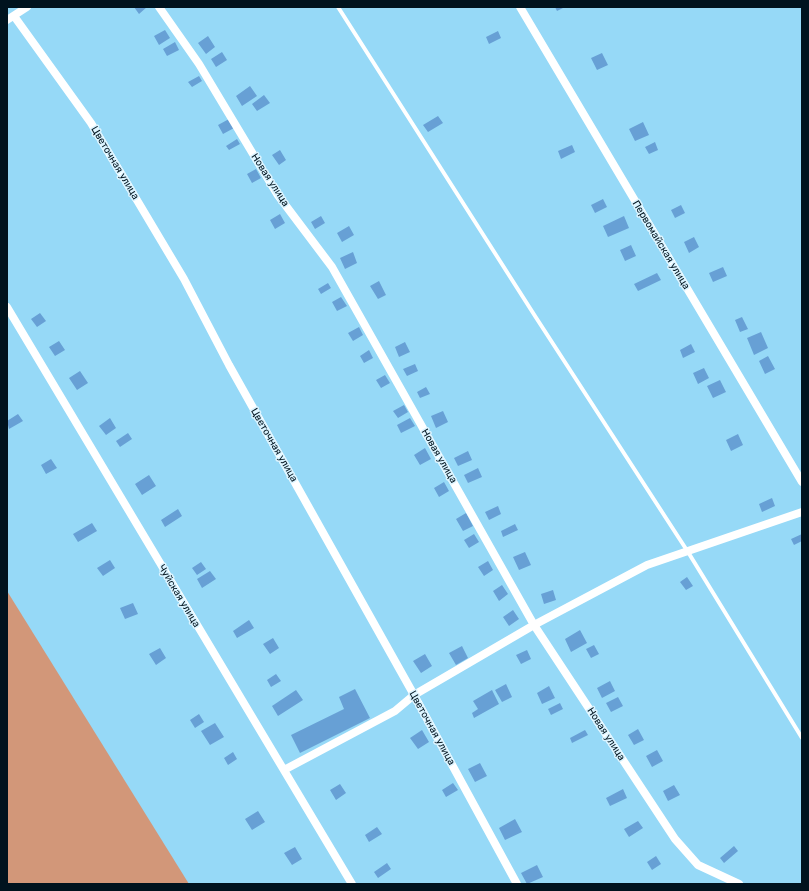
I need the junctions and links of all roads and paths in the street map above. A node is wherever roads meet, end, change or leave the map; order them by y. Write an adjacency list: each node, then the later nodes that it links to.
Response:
1 (27, 7): 5 (street)
2 (159, 7): 10 (street, Новая улица)
3 (338, 7): 9 (lane)
4 (520, 7): 7 (street, Первомайская улица)
5 (10, 18): 11 (street, Цветочная улица)
6 (7, 308): 13 (street, Чуйская улица)
7 (802, 482)
8 (802, 512): 9 (street)
9 (688, 552): 10 (street); 12 (lane)
10 (534, 625): 11 (street); 16 (street, Новая улица)
11 (414, 696): 13 (street); 15 (street, Цветочная улица)
12 (802, 738)
13 (284, 770): 14 (street, Чуйская улица)
14 (352, 884)
15 (517, 884)
16 (739, 884)

